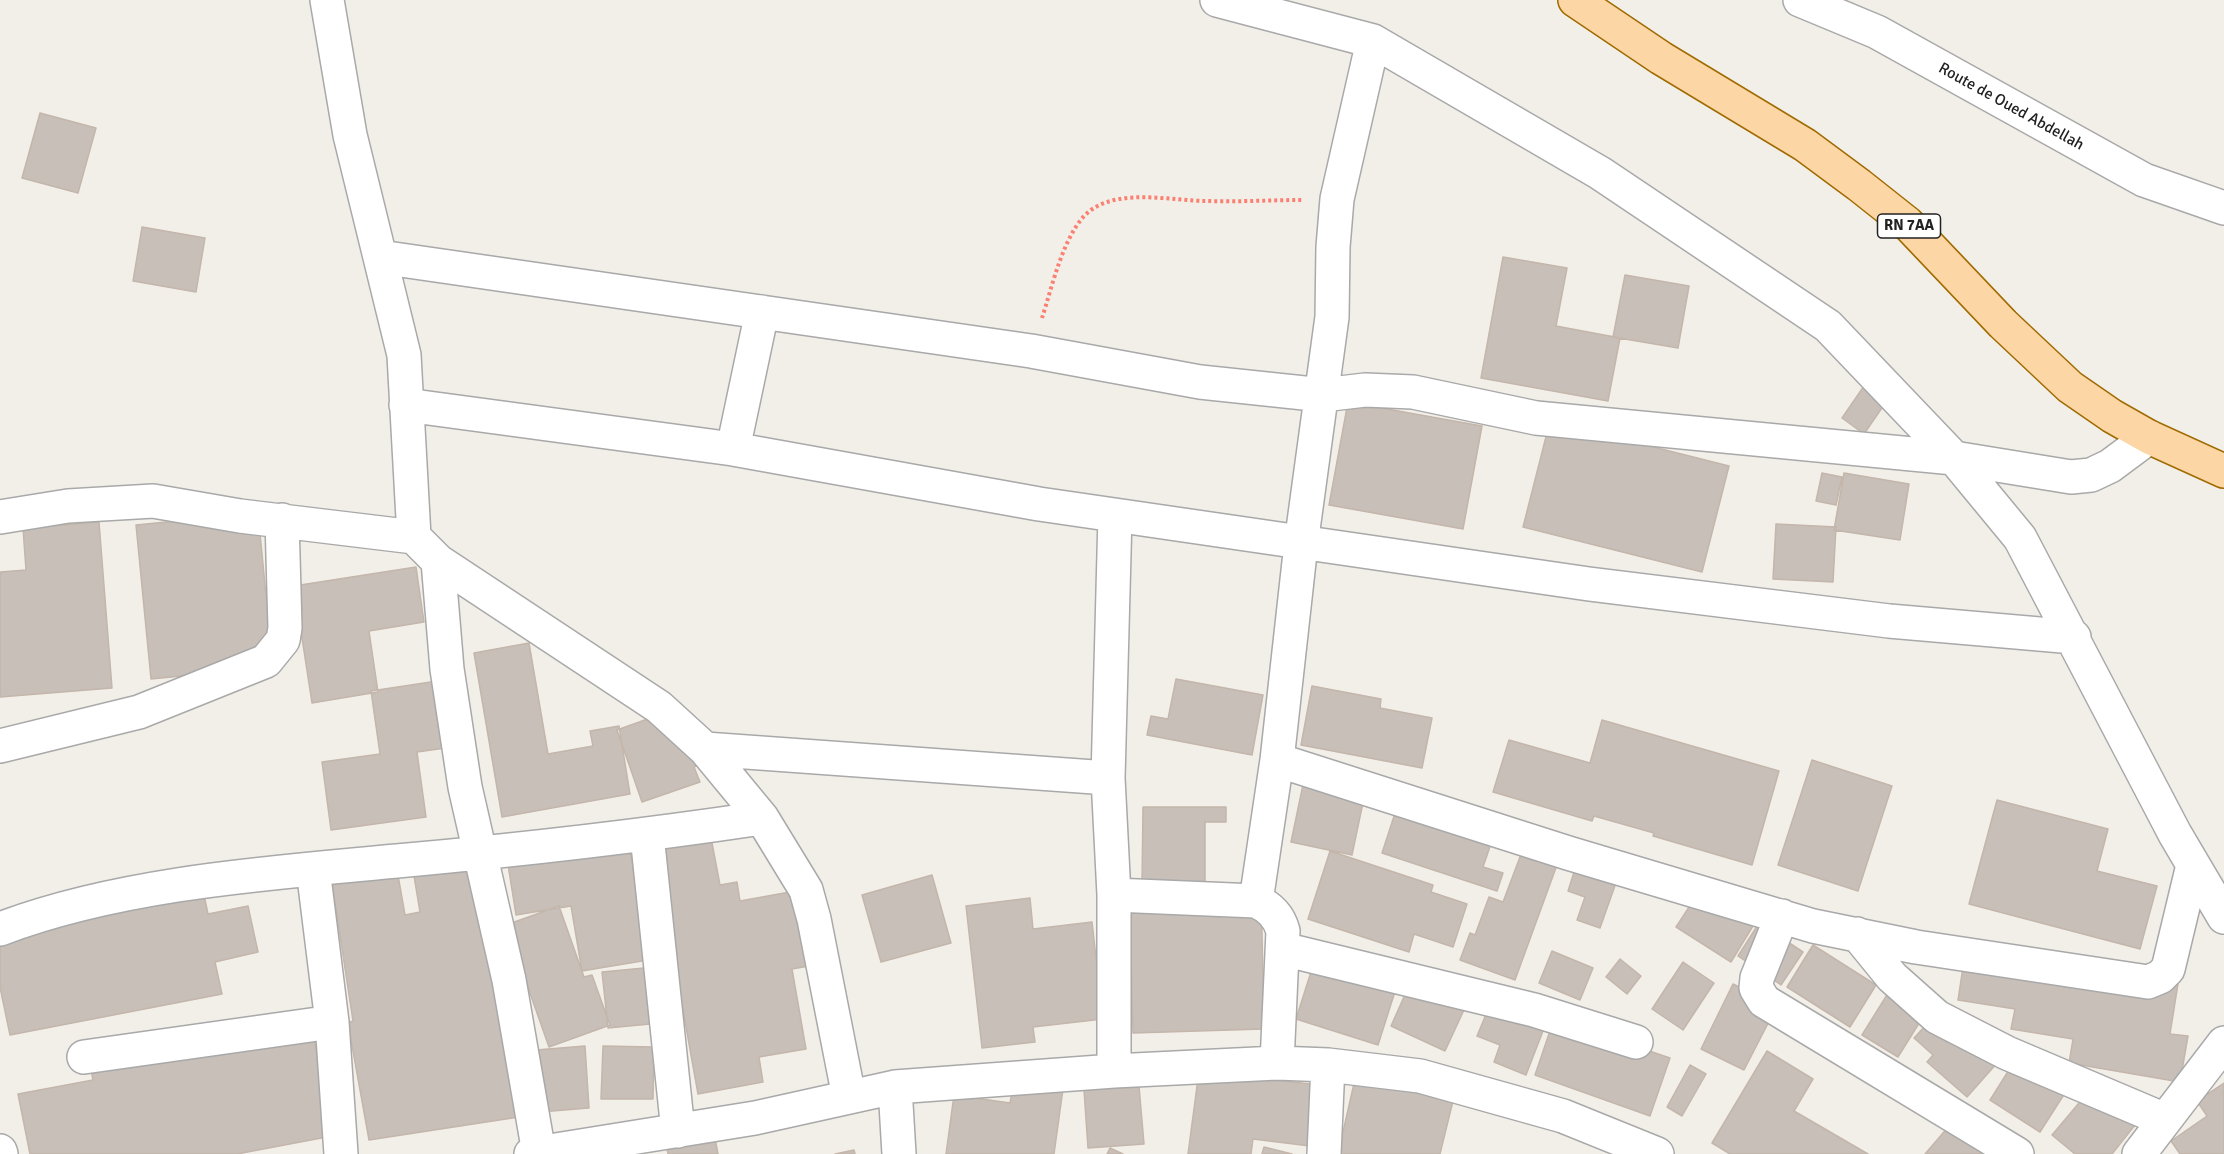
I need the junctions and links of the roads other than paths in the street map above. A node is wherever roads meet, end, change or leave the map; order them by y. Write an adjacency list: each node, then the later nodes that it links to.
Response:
1 (327, 0): 7 (street)
2 (1216, 0): 5 (street)
3 (1575, 0): 11 (main road, RN 7AA)
4 (1800, 0): 6 (street, Route de Oued Abdellah)
5 (1373, 41): 9 (street); 13 (street)
6 (2224, 208)
7 (380, 257): 8 (street); 10 (street)
8 (762, 312): 9 (street); 12 (street)
9 (1323, 395): 13 (street); 19 (street)
10 (405, 405): 12 (street); 18 (street)
11 (2149, 437): 13 (street); 14 (main road, RN 7AA)
12 (733, 449): 15 (street)
13 (1954, 459): 21 (street)
14 (2224, 471)
15 (1115, 516): 19 (street); 25 (street)
16 (0, 517): 17 (street)
17 (282, 520): 18 (street); 22 (street)
18 (414, 537): 20 (street)
19 (1301, 544): 21 (street); 24 (street)
20 (438, 561): 23 (street); 28 (street)
21 (2074, 637): 29 (street)
22 (0, 746)
23 (705, 749): 25 (street); 26 (street)
24 (1277, 760): 32 (street); 33 (street)
25 (1108, 778): 31 (street)
26 (762, 818): 27 (street); 46 (street)
27 (647, 835): 28 (street); 48 (street)
28 (481, 852): 30 (street); 49 (street)
29 (2193, 865): 34 (street); 36 (street)
30 (313, 869): 35 (street); 38 (street)
31 (1114, 895): 32 (street); 44 (street)
32 (1257, 900): 37 (street)
33 (1782, 916): 36 (street); 54 (street)
34 (2224, 917)
35 (0, 929)
36 (1857, 934): 47 (street)
37 (1283, 949): 39 (street); 42 (street)
38 (332, 1022): 41 (street); 50 (street)
39 (1636, 1042)
40 (2224, 1043): 47 (street)
41 (84, 1057)
42 (1277, 1063): 43 (street); 44 (street)
43 (1328, 1065): 52 (street); 53 (street)
44 (1114, 1071): 45 (street)
45 (895, 1087): 46 (street); 51 (street)
46 (849, 1097): 48 (street)
47 (2165, 1120): 55 (street)
48 (664, 1140): 49 (street)
49 (535, 1153)
50 (341, 1154)
51 (899, 1154)
52 (1324, 1154)
53 (1657, 1154)
54 (2016, 1154)
55 (2139, 1154)

